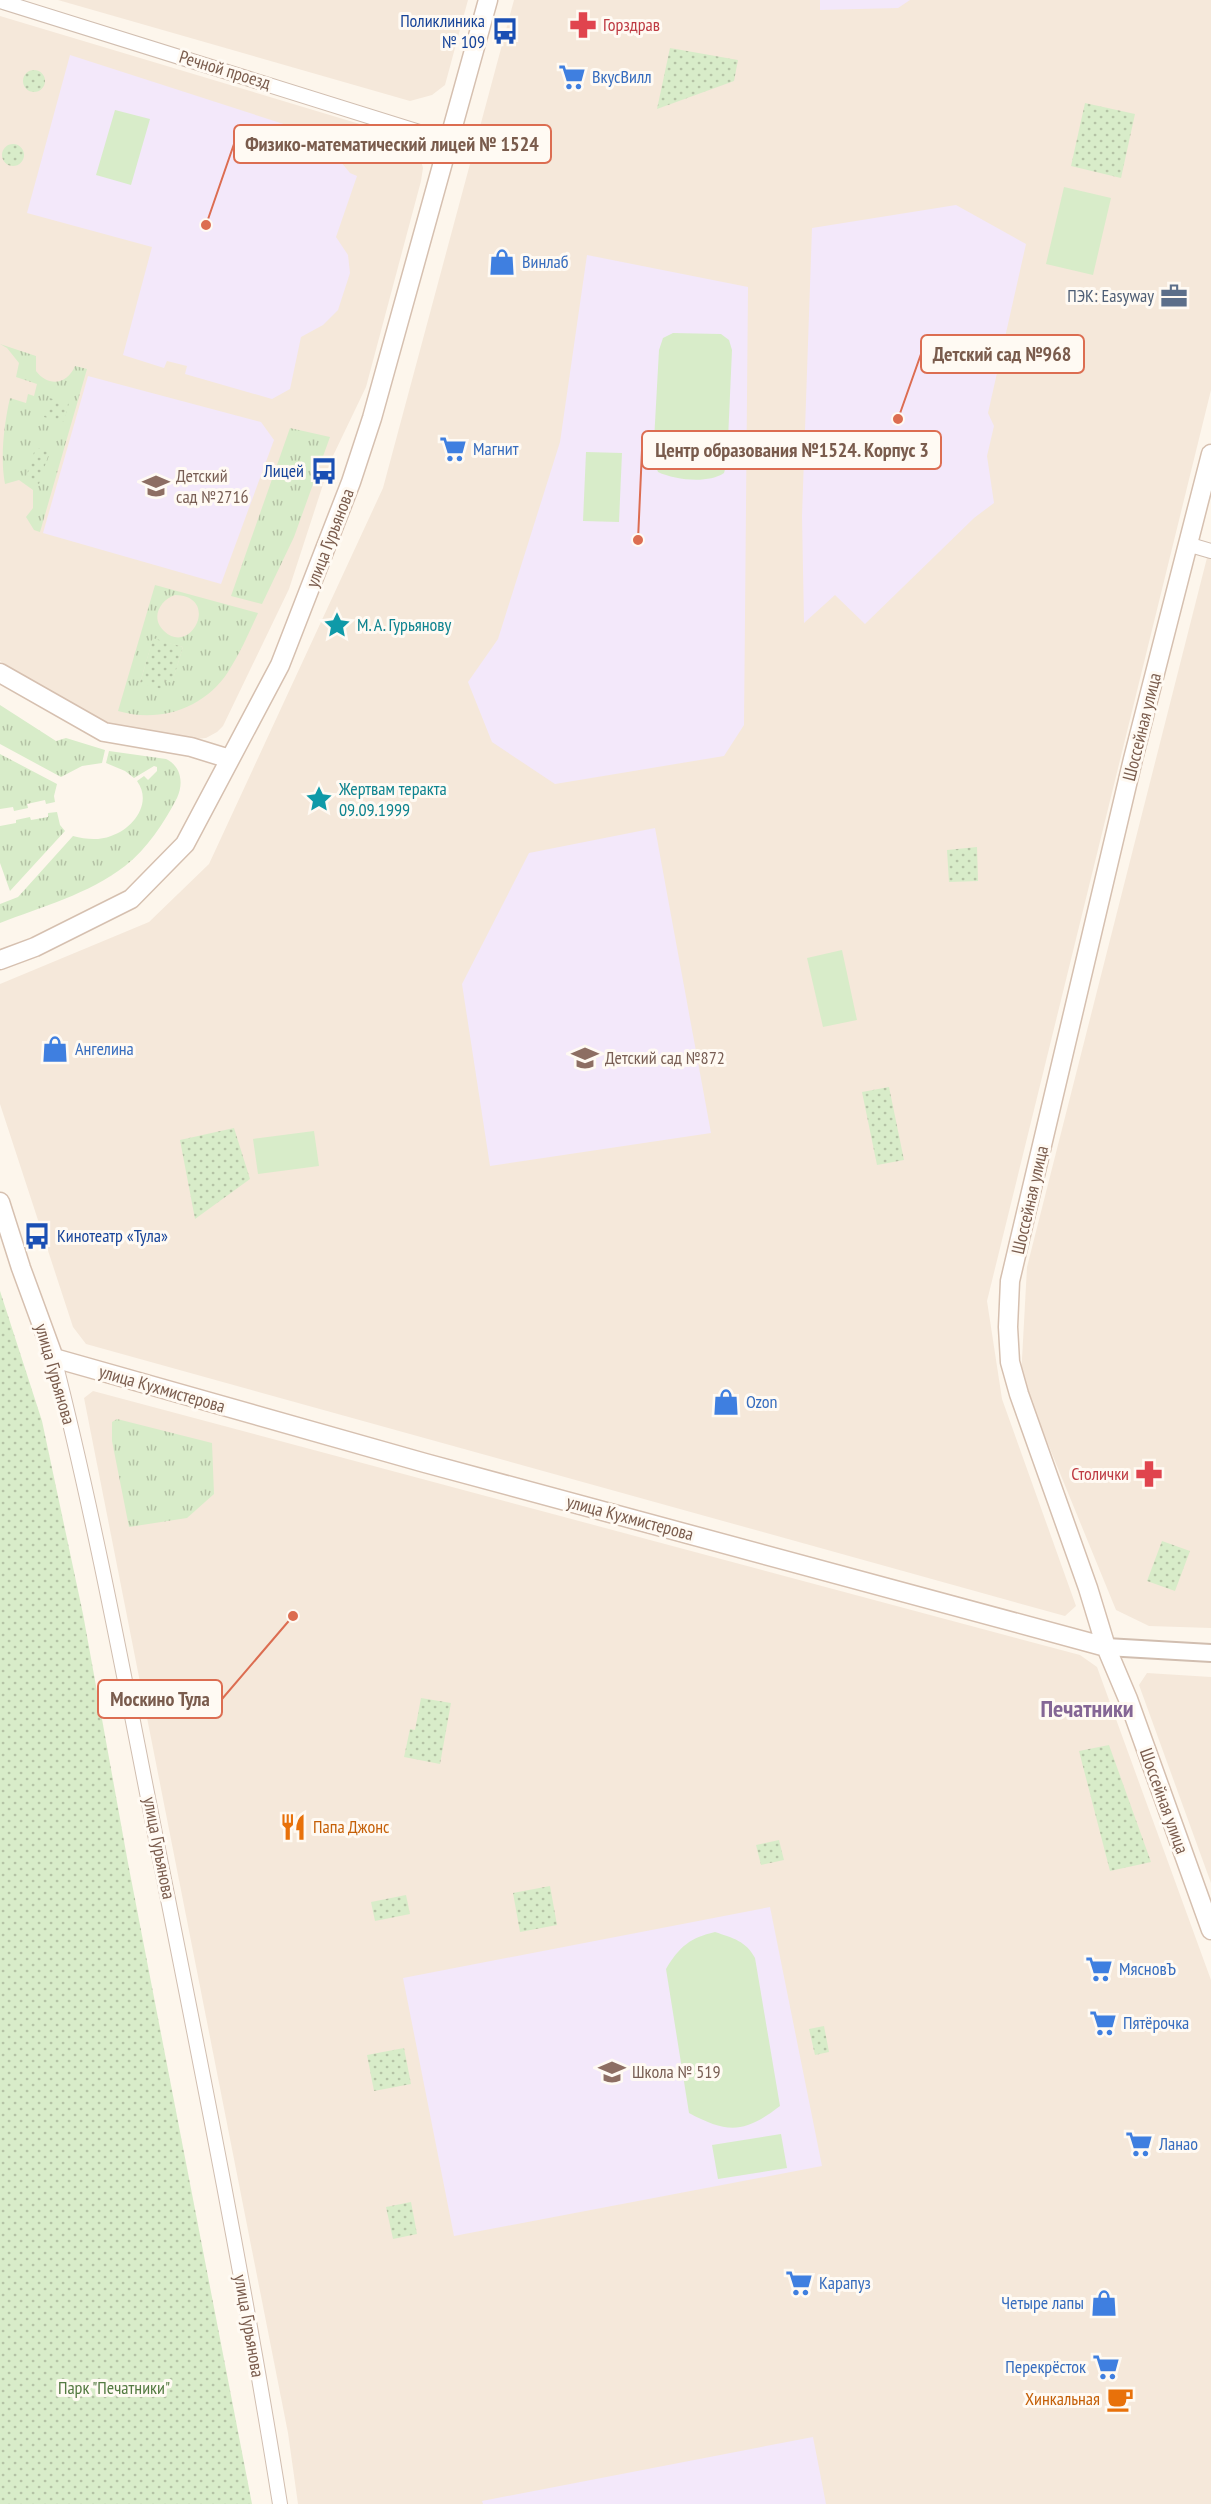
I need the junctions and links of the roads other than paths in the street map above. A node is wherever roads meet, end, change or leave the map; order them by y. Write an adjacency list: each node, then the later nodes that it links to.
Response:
1 (488, 0): 3 (main road, улица Гурьянова)
2 (0, 2): 3 (street, Речной проезд)
3 (448, 141): 8 (main road, улица Гурьянова)
4 (1211, 454): 5 (main road, Шоссейная улица)
5 (1187, 544): 6 (street); 12 (main road, Шоссейная улица)
6 (1211, 551)
7 (0, 673): 8 (main road)
8 (230, 759): 9 (main road, улица Гурьянова)
9 (0, 960)
10 (0, 1202): 11 (main road, улица Гурьянова)
11 (54, 1358): 12 (main road, улица Кухмистерова); 15 (street, улица Гурьянова)
12 (1106, 1647): 13 (street, улица Кухмистерова); 14 (main road, Шоссейная улица)
13 (1211, 1653)
14 (1211, 1930)
15 (280, 2504)

